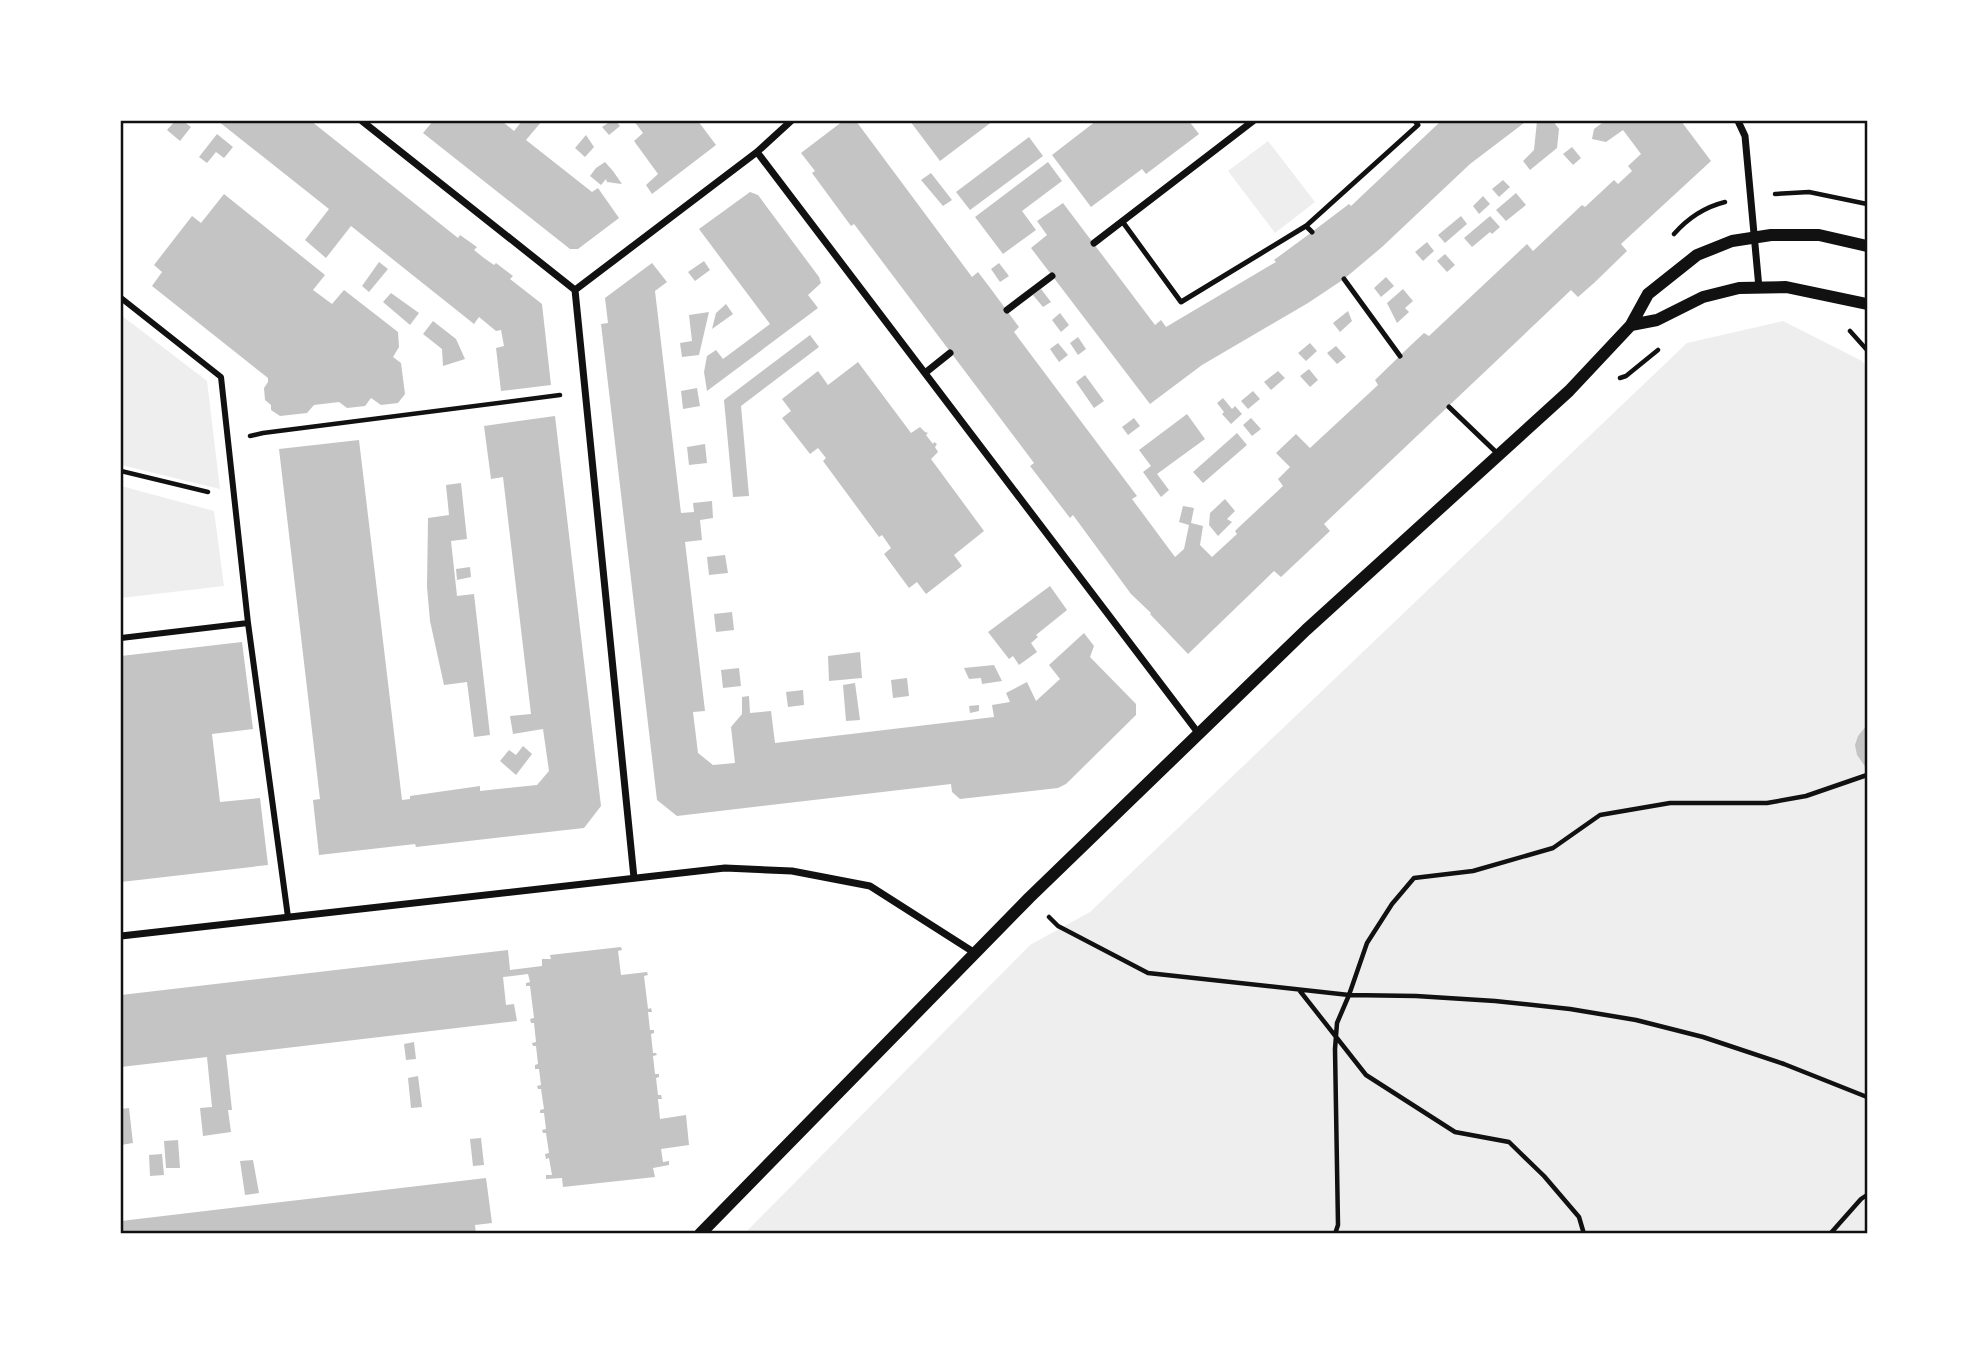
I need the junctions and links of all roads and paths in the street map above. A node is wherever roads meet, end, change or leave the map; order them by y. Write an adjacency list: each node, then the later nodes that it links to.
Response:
1 (362, 121): 18 (street)
2 (790, 121): 6 (street)
3 (1253, 121): 9 (street)
4 (1415, 121): 10 (lane)
5 (1738, 121): 7 (street)
6 (757, 152): 18 (street); 25 (street)
7 (1750, 195): 8 (path); 12 (street)
8 (1867, 204)
9 (1122, 222): 10 (lane); 13 (street)
10 (1307, 226): 11 (lane)
11 (1312, 232)
12 (1755, 237): 14 (street); 17 (street); 22 (street)
13 (1094, 243)
14 (1867, 246)
15 (1052, 276): 21 (street)
16 (1344, 279): 24 (lane)
17 (1759, 288): 20 (street); 22 (street)
18 (575, 290): 26 (street)
19 (121, 298): 31 (street)
20 (1867, 304)
21 (1006, 310)
22 (1631, 325): 29 (street)
23 (950, 353): 25 (street)
24 (1400, 356)
25 (925, 373): 34 (street)
26 (586, 392): 28 (path); 36 (street)
27 (1449, 407): 29 (lane)
28 (263, 433)
29 (1499, 455): 34 (street)
30 (121, 471): 31 (path)
31 (234, 498): 32 (street)
32 (248, 623): 33 (street); 38 (street)
33 (121, 638)
34 (1199, 735): 37 (street)
35 (1867, 775): 42 (path)
36 (634, 878): 38 (street); 40 (street)
37 (1029, 898): 40 (street); 41 (path)
38 (288, 918): 39 (street)
39 (121, 936)
40 (975, 953): 46 (street)
41 (1299, 990): 42 (path); 43 (path)
42 (1349, 996): 43 (path); 44 (path)
43 (1336, 1038): 47 (path); 48 (path)
44 (1867, 1097)
45 (1867, 1195): 49 (path)
46 (700, 1234)
47 (1335, 1234)
48 (1584, 1234)
49 (1830, 1234)

